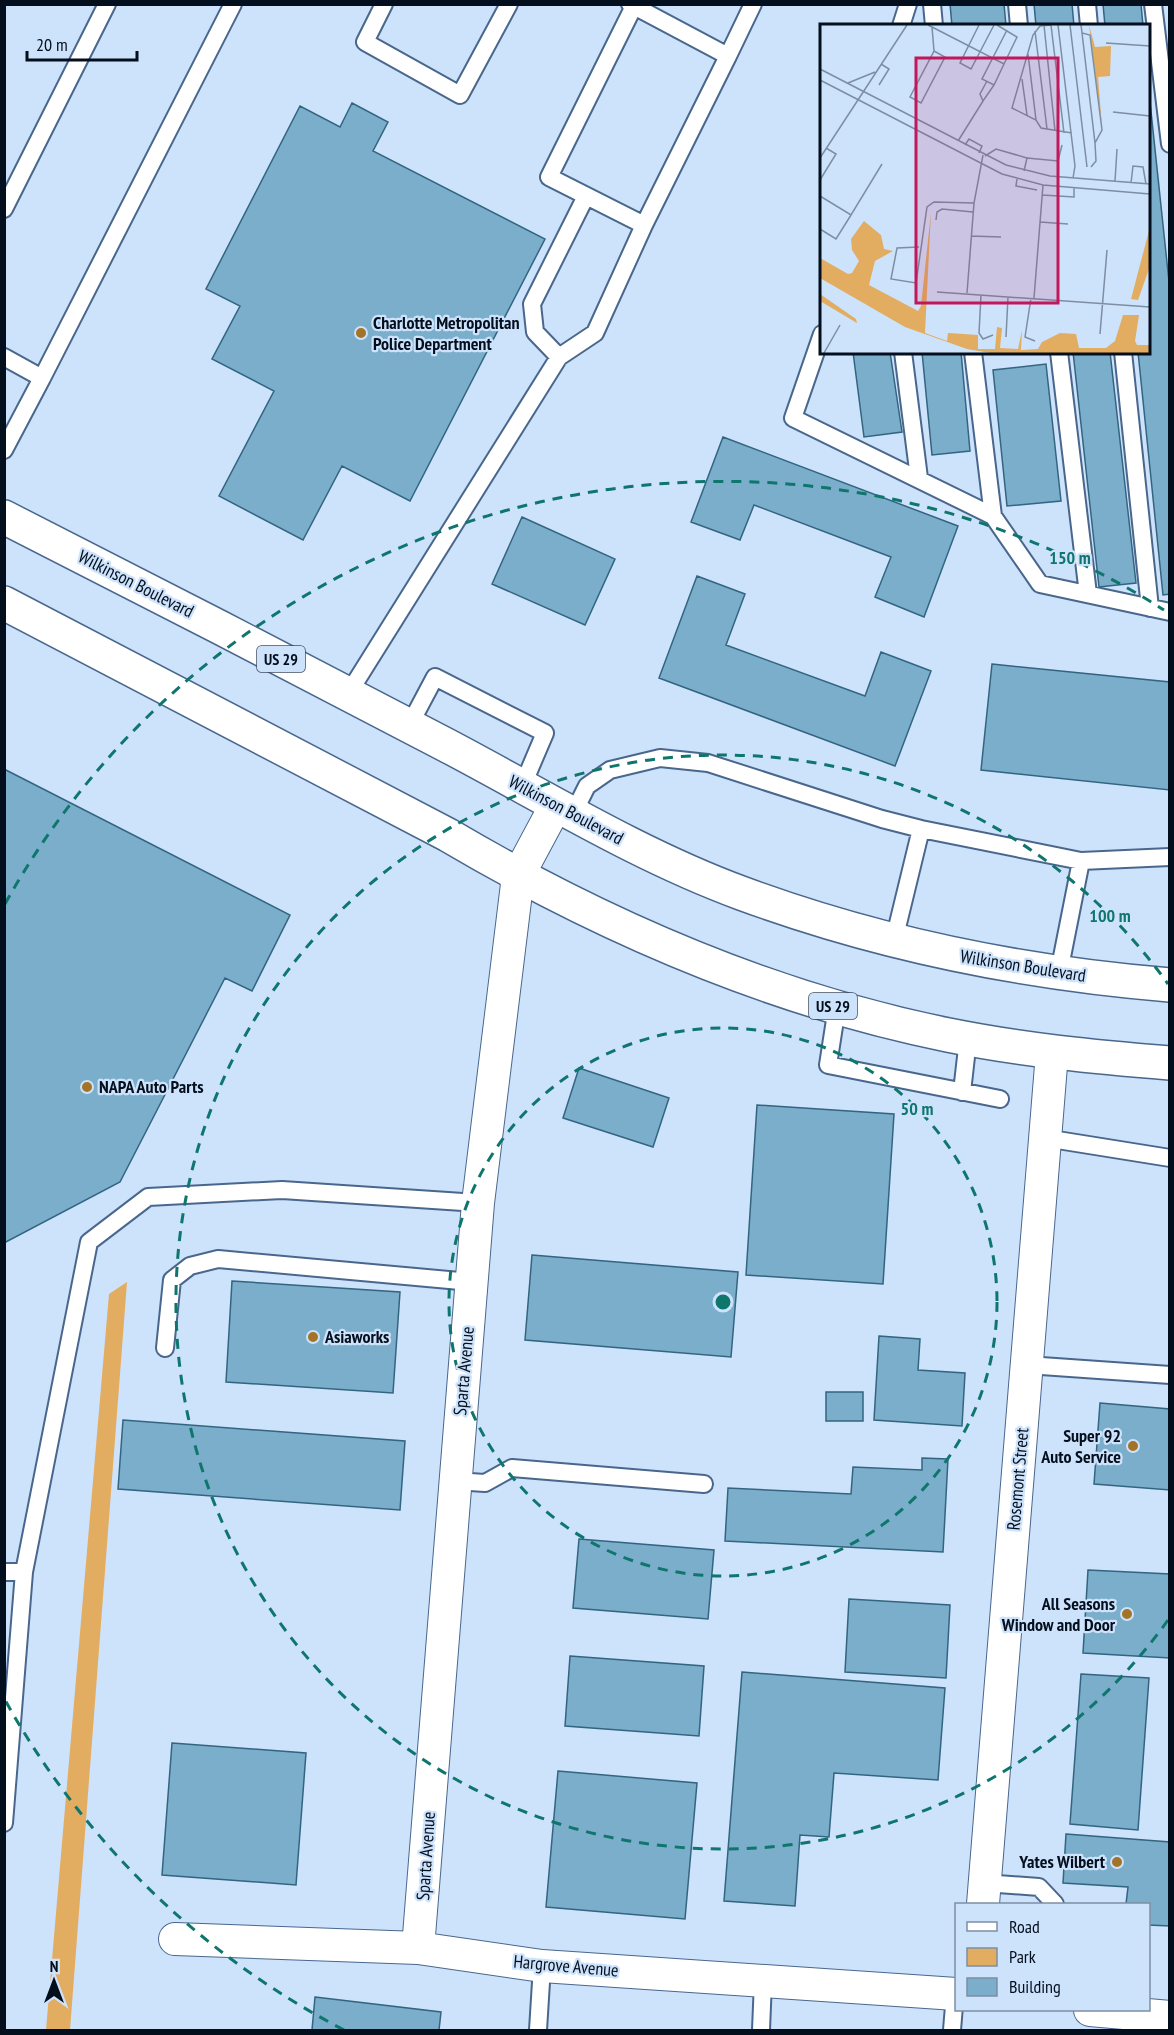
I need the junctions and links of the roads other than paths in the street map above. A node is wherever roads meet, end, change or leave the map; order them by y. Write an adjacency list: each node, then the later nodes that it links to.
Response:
1 (107, 4): 19 (lane)
2 (233, 4): 28 (lane)
3 (384, 4): 4 (lane)
4 (509, 4)
5 (753, 4): 16 (lane)
6 (908, 4): 12 (lane)
7 (932, 4): 13 (lane)
8 (1017, 4): 14 (lane)
9 (1087, 4): 15 (lane)
10 (1153, 4): 17 (lane)
11 (633, 5): 16 (lane); 18 (lane)
12 (902, 24)
13 (934, 24)
14 (1020, 24)
15 (1089, 24)
16 (728, 56): 20 (lane)
17 (1170, 144)
18 (586, 196): 20 (lane); 27 (lane)
19 (4, 209)
20 (644, 225): 27 (lane)
21 (820, 340): 30 (lane)
22 (903, 354): 30 (lane)
23 (973, 354): 31 (lane)
24 (1059, 354): 33 (lane)
25 (1123, 354): 35 (lane)
26 (4, 357): 28 (lane)
27 (559, 357): 37 (lane)
28 (42, 378): 29 (lane)
29 (4, 450)
30 (919, 478): 31 (lane)
31 (993, 516): 33 (lane)
32 (4, 517): 37 (main road, Wilkinson Boulevard / US 29)
33 (1088, 594): 35 (lane)
34 (4, 603): 44 (main road, US 29)
35 (1150, 608): 36 (lane)
36 (1170, 612)
37 (348, 694): 38 (main road, Wilkinson Boulevard / US 29)
38 (408, 726): 39 (main road, Wilkinson Boulevard / US 29); 39 (lane)
39 (522, 788): 40 (main road, Wilkinson Boulevard / US 29)
40 (564, 809): 41 (lane); 44 (street, Sparta Avenue); 45 (main road, Wilkinson Boulevard / US 29)
41 (921, 829): 43 (lane); 45 (lane)
42 (1170, 857): 43 (lane)
43 (1081, 861): 46 (lane)
44 (518, 876): 48 (main road, US 29); 56 (street, Sparta Avenue)
45 (894, 940): 46 (main road, Wilkinson Boulevard / US 29)
46 (1059, 972): 47 (main road, Wilkinson Boulevard / US 29)
47 (1170, 985)
48 (837, 1007): 49 (main road, US 29); 52 (lane)
49 (968, 1039): 50 (main road, US 29); 52 (lane)
50 (1052, 1053): 51 (main road, US 29); 54 (street, Rosemont Street)
51 (1170, 1063)
52 (962, 1092): 53 (lane)
53 (1000, 1099)
54 (1046, 1138): 55 (lane); 59 (street, Rosemont Street)
55 (1170, 1158)
56 (478, 1203): 57 (street, Sparta Avenue); 64 (lane)
57 (471, 1281): 58 (lane); 61 (street, Sparta Avenue)
58 (165, 1348)
59 (1027, 1365): 60 (lane); 66 (street, Rosemont Street)
60 (1170, 1375)
61 (455, 1480): 62 (lane); 69 (street, Sparta Avenue)
62 (704, 1484)
63 (4, 1572): 64 (lane)
64 (24, 1572): 65 (lane)
65 (4, 1823)
66 (983, 1894): 67 (lane)
67 (1053, 1903)
68 (176, 1939): 69 (street, Hargrove Avenue)
69 (418, 1948): 70 (street, Hargrove Avenue)
70 (543, 1965): 71 (street, Hargrove Avenue); 76 (lane)
71 (763, 1981): 72 (street, Hargrove Avenue); 77 (lane)
72 (955, 1994)
73 (955, 2003): 78 (lane)
74 (1101, 2011): 75 (street)
75 (1170, 2017)
76 (538, 2031)
77 (761, 2031)
78 (952, 2031)

